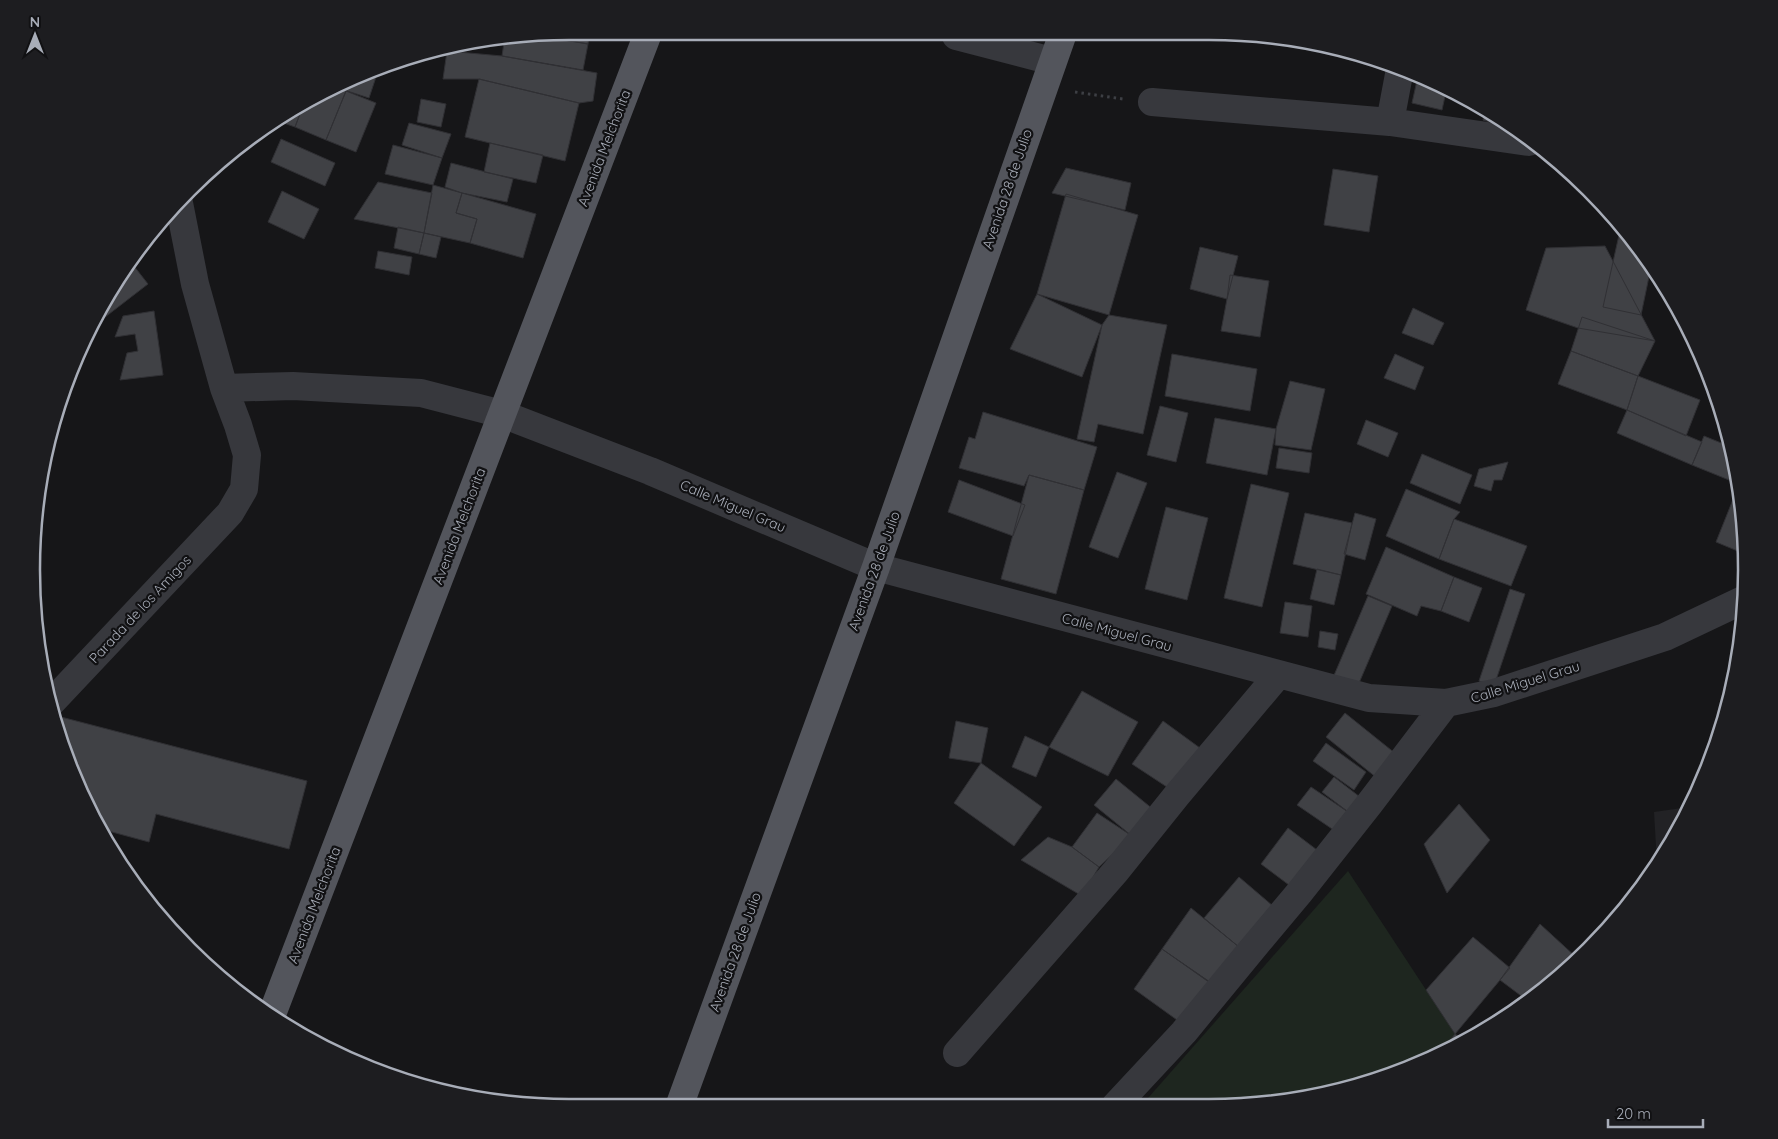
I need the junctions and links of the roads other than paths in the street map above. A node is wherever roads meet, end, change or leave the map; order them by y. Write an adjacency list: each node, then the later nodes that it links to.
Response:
1 (645, 40): 11 (main road, Avenida Melchorita)
2 (971, 40): 4 (street)
3 (1060, 40): 4 (main road, Avenida 28 de Julio)
4 (1052, 61): 12 (main road, Avenida 28 de Julio)
5 (1399, 75): 7 (street)
6 (1152, 102): 7 (street)
7 (1390, 122): 8 (street)
8 (1519, 141)
9 (180, 210): 10 (street, Parada de los Amigos)
10 (224, 388): 11 (street, Calle Miguel Grau); 15 (street, Parada de los Amigos)
11 (502, 414): 12 (street, Calle Miguel Grau); 17 (main road, Avenida Melchorita)
12 (876, 567): 14 (street, Calle Miguel Grau); 19 (main road, Avenida 28 de Julio)
13 (1737, 603): 16 (street, Calle Miguel Grau)
14 (1278, 675): 16 (street, Calle Miguel Grau); 18 (street)
15 (56, 698)
16 (1446, 704): 20 (street)
17 (274, 1009)
18 (957, 1053)
19 (682, 1099)
20 (1122, 1099)

